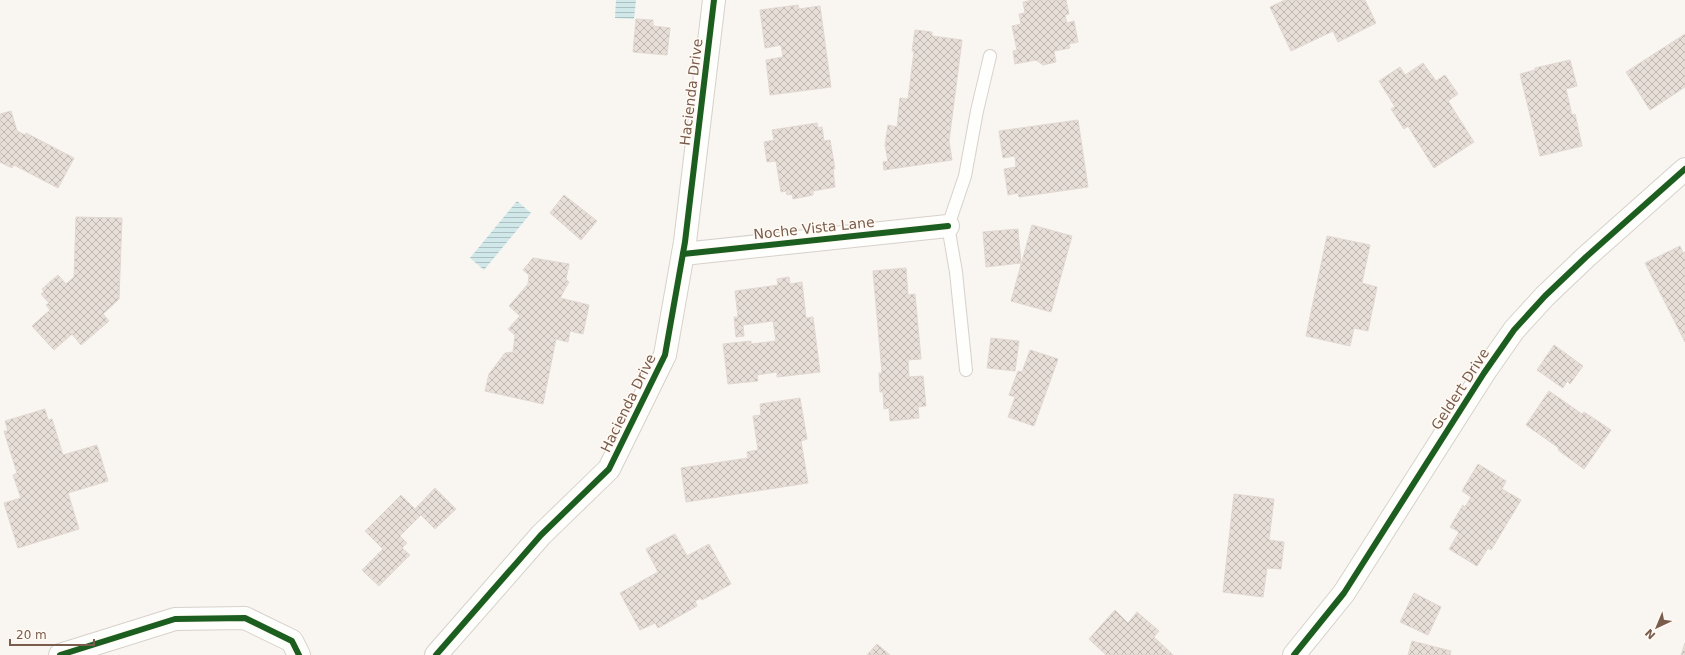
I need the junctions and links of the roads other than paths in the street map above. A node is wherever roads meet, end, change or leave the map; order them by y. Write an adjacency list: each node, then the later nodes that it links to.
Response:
1 (714, 0): 5 (street, Hacienda Drive)
2 (990, 56): 4 (lane)
3 (1685, 169): 10 (street, Geldert Drive)
4 (948, 226): 5 (street, Noche Vista Lane); 6 (lane)
5 (683, 254): 9 (street, Hacienda Drive)
6 (966, 370)
7 (60, 655): 8 (street)
8 (299, 655)
9 (436, 655)
10 (1294, 655)

